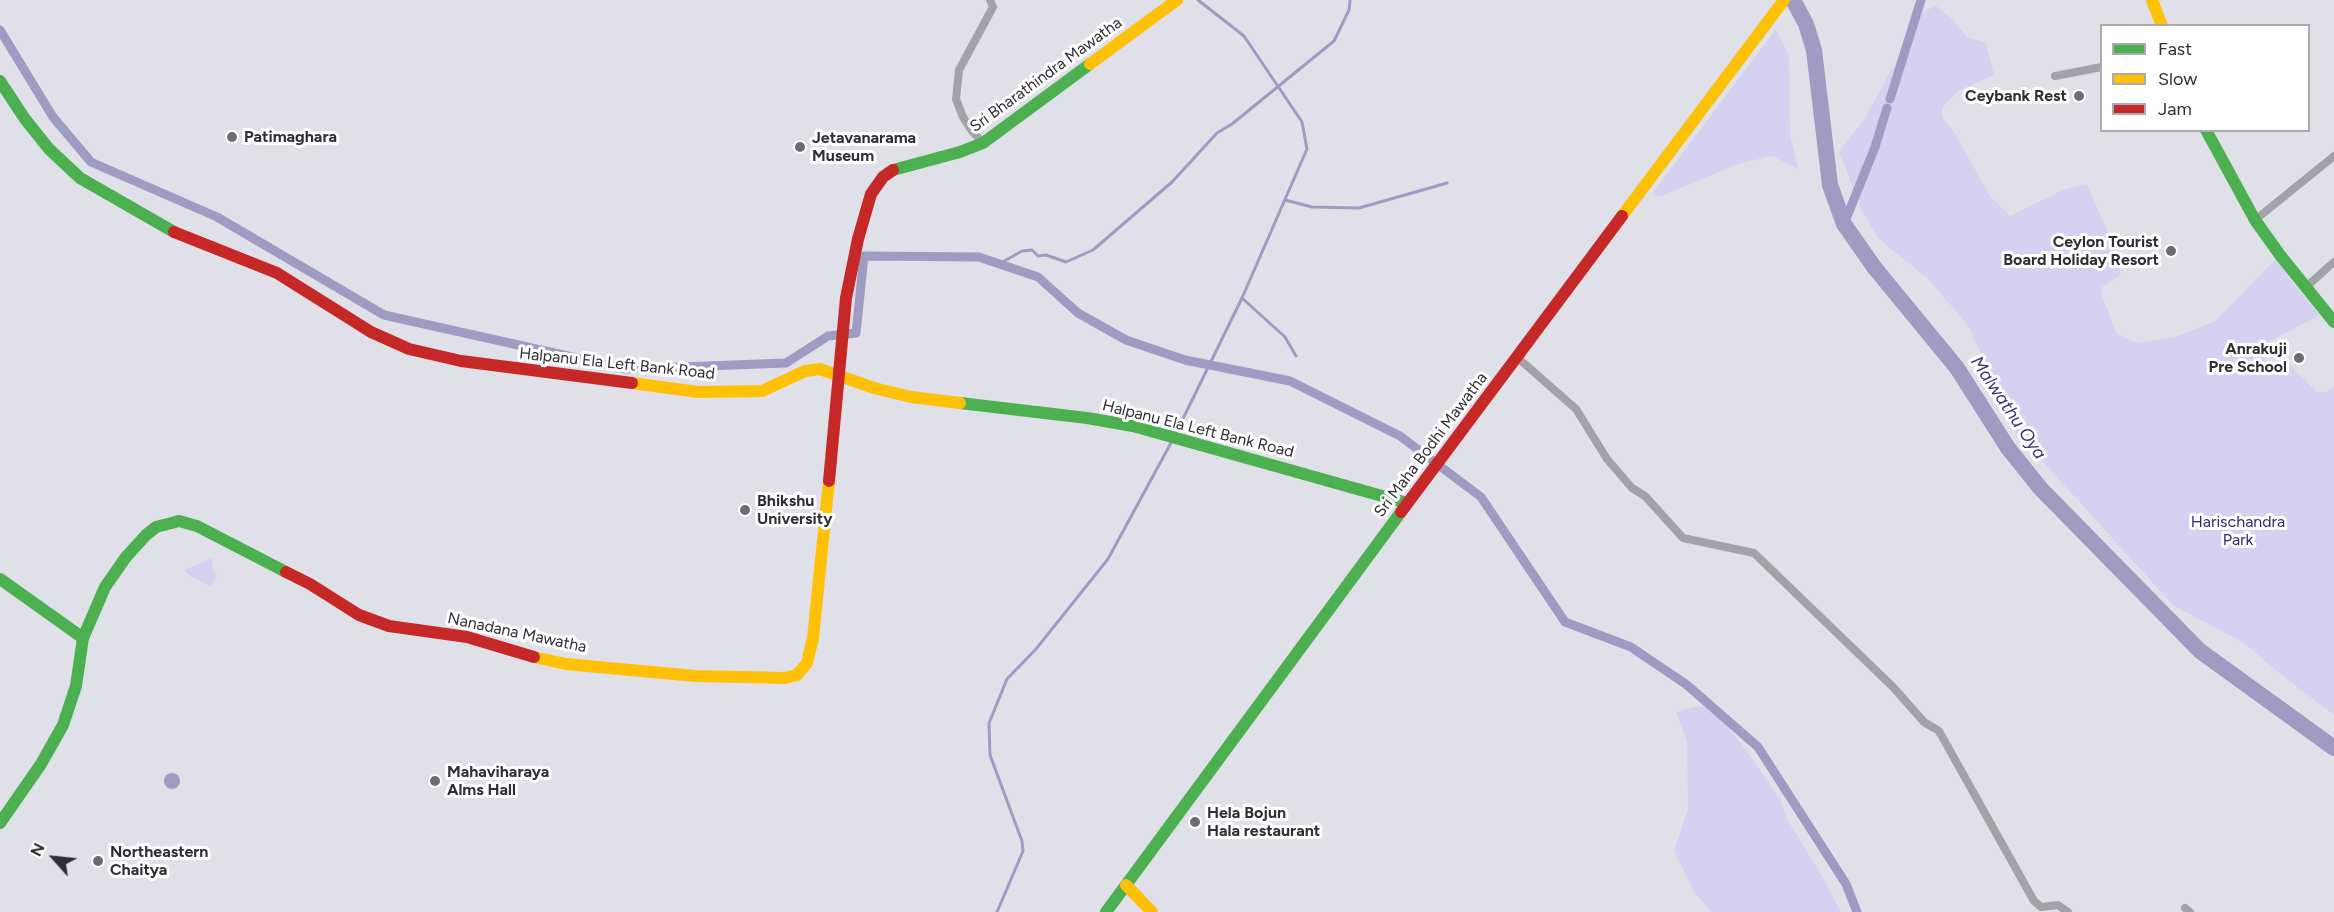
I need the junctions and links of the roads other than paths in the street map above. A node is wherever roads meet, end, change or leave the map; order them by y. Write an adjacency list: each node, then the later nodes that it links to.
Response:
1 (990, 0): 10 (street)
2 (1177, 0): 10 (main road, Sri Bharathindra Mawatha)
3 (1785, 0): 16 (main road, Sri Maha Bodhi Mawatha)
4 (2152, 0): 5 (main road)
5 (2161, 24)
6 (2100, 67): 7 (street)
7 (2055, 76)
8 (0, 81): 17 (main road, Halpanu Ela Left Bank Road)
9 (2207, 132): 12 (main road)
10 (983, 142): 17 (main road, Sri Bharathindra Mawatha)
11 (2334, 156): 12 (street)
12 (2255, 220): 14 (main road)
13 (2334, 262): 14 (street)
14 (2306, 288): 15 (main road)
15 (2334, 322)
16 (1518, 357): 18 (main road, Sri Maha Bodhi Mawatha); 25 (street)
17 (840, 368): 18 (main road, Halpanu Ela Left Bank Road); 20 (main road, Nanadana Mawatha)
18 (1407, 503): 22 (main road, Sri Maha Bodhi Mawatha)
19 (0, 579): 20 (main road)
20 (82, 638): 21 (main road, Nanadana Mawatha)
21 (0, 823)
22 (1126, 885): 23 (main road, Sri Maha Bodhi Mawatha); 24 (main road)
23 (1106, 912)
24 (1152, 912)
25 (2068, 912)

